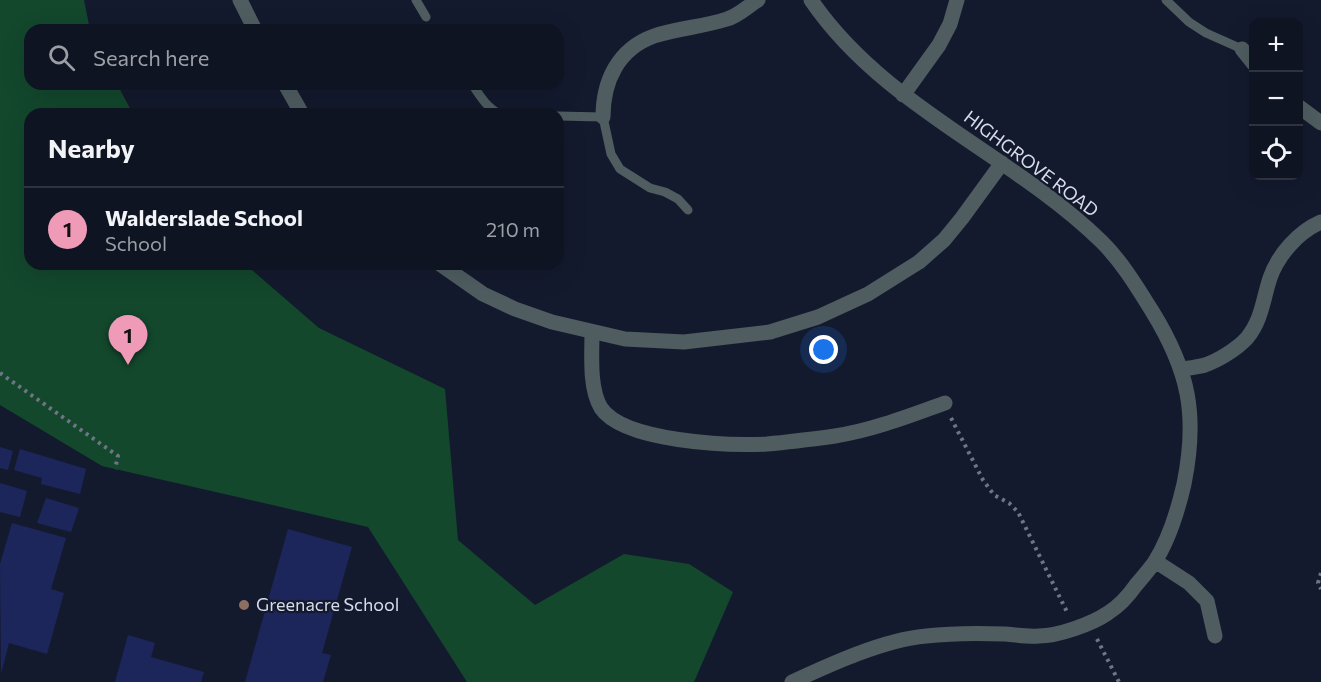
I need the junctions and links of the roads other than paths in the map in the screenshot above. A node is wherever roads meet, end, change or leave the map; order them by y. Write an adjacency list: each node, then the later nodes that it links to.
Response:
1 (240, 0): 8 (street)
2 (416, 0): 7 (lane)
3 (758, 0): 18 (street)
4 (811, 0): 13 (street, HIGHGROVE ROAD)
5 (957, 0): 13 (street)
6 (1166, 0): 9 (lane)
7 (426, 17)
8 (252, 24)
9 (1242, 49): 10 (street)
10 (1249, 58)
11 (288, 90): 14 (street)
12 (476, 90): 15 (lane)
13 (903, 95): 20 (street, HIGHGROVE ROAD)
14 (299, 108)
15 (491, 108)
16 (1303, 109): 19 (street)
17 (564, 116): 18 (lane)
18 (603, 117): 21 (lane)
19 (1321, 123)
20 (1002, 163): 24 (street); 25 (street, HIGHGROVE ROAD)
21 (688, 210)
22 (1321, 222): 25 (street)
23 (449, 270): 24 (street)
24 (592, 332): 26 (street)
25 (1182, 369): 27 (street, HIGHGROVE ROAD)
26 (945, 403)
27 (1155, 561): 28 (street); 29 (street, HIGHGROVE ROAD)
28 (1215, 636)
29 (817, 677): 30 (street, HIGHGROVE ROAD)
30 (792, 682)

